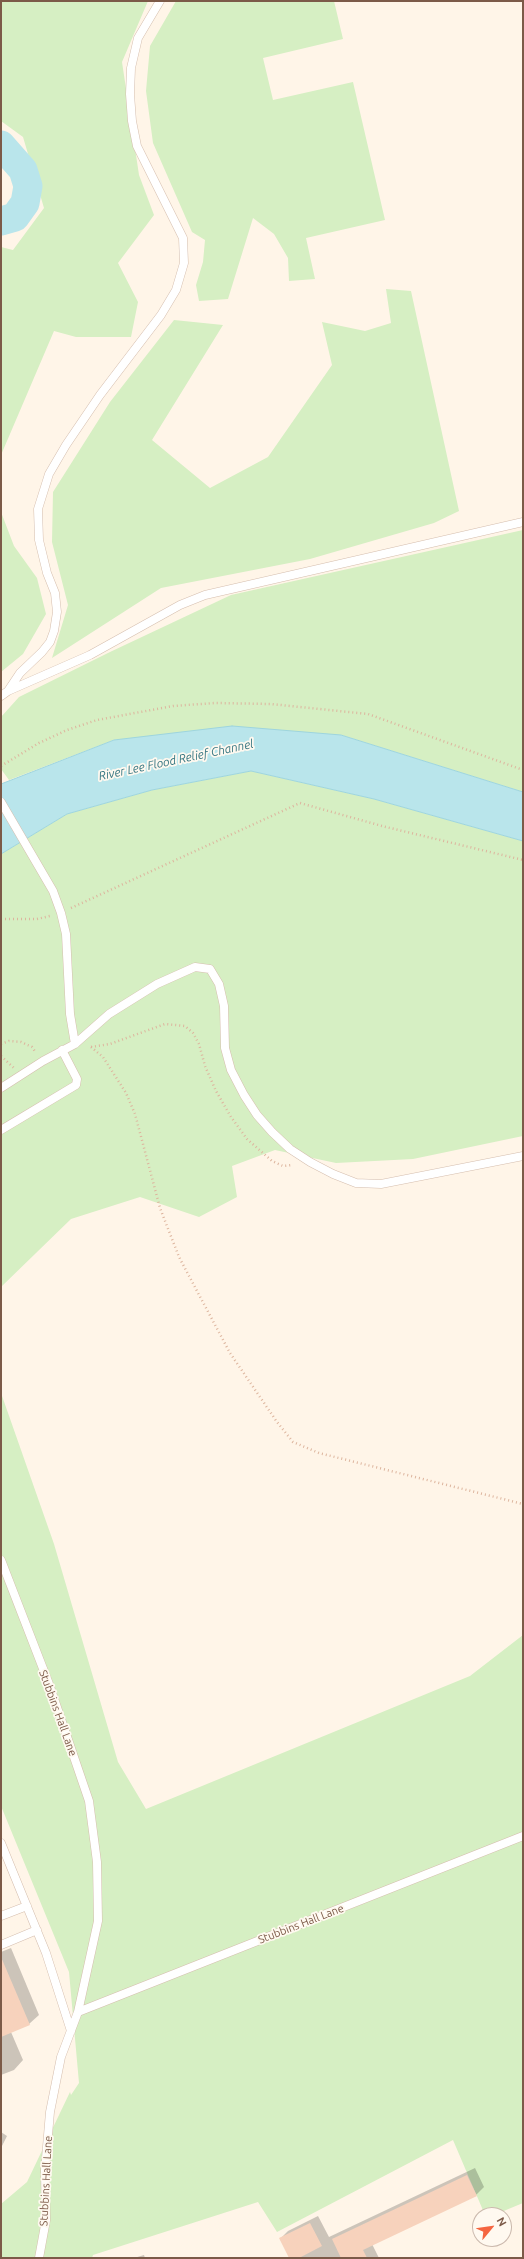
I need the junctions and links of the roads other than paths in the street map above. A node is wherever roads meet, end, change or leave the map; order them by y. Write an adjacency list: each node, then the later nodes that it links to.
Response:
1 (160, 1): 3 (lane)
2 (523, 522): 3 (lane)
3 (8, 691): 4 (lane)
4 (1, 696)
5 (1, 802): 6 (lane)
6 (75, 1044): 7 (lane); 10 (lane)
7 (62, 1050): 8 (lane); 9 (lane)
8 (1, 1088)
9 (1, 1130)
10 (523, 1156)
11 (1, 1560): 18 (lane, Stubbins Hall Lane)
12 (523, 1836): 18 (lane, Stubbins Hall Lane)
13 (1, 1843): 14 (lane)
14 (27, 1906): 15 (lane); 16 (lane)
15 (1, 1916)
16 (37, 1930): 17 (lane); 19 (lane)
17 (1, 1945)
18 (78, 2012): 19 (lane, Stubbins Hall Lane)
19 (71, 2031): 20 (lane, Stubbins Hall Lane)
20 (39, 2258)

